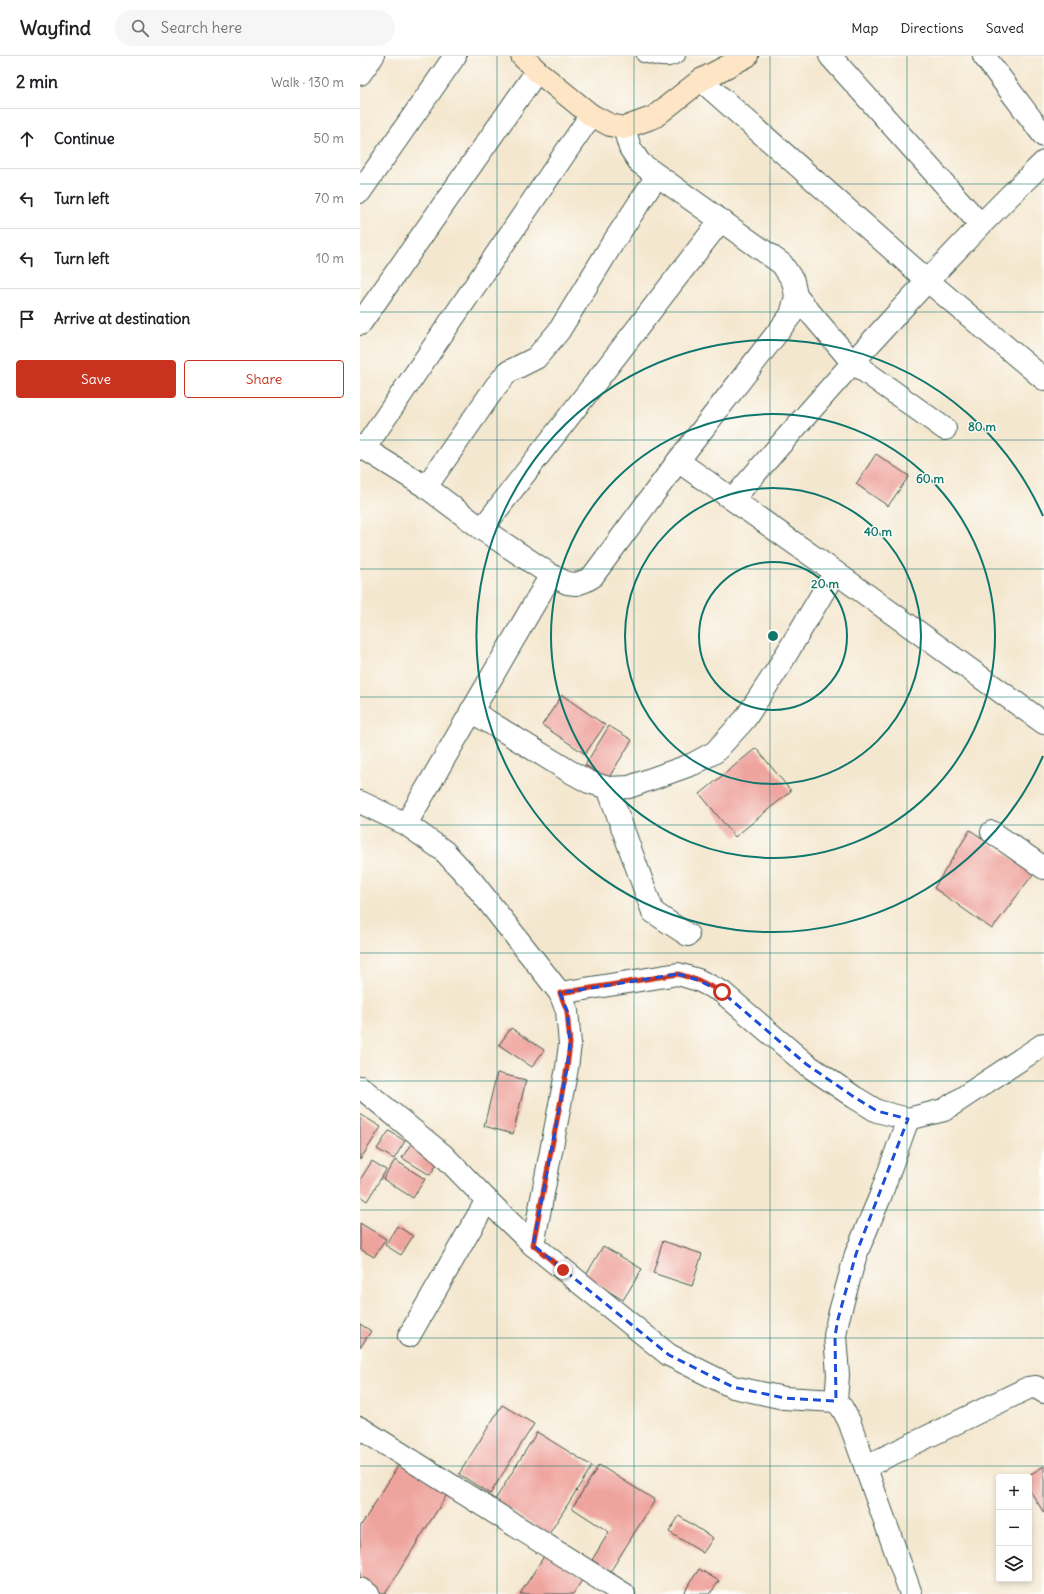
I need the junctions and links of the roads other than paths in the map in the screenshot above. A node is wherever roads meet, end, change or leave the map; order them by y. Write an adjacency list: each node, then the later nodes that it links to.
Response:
1 (373, 56): 9 (street)
2 (455, 56): 16 (street)
3 (643, 56): 4 (lane)
4 (679, 56)
5 (747, 56): 10 (street)
6 (830, 56): 18 (street)
7 (984, 56): 13 (street)
8 (529, 64): 11 (street); 21 (street)
9 (360, 74)
10 (701, 80): 12 (street); 19 (street)
11 (592, 115): 12 (street); 25 (street)
12 (624, 128): 15 (street)
13 (1044, 136)
14 (1044, 162): 18 (street)
15 (657, 176): 17 (street); 27 (street)
16 (360, 192)
17 (721, 220): 20 (street); 29 (street)
18 (980, 224): 19 (street)
19 (928, 281): 22 (street); 23 (street)
20 (796, 296): 22 (street); 26 (street)
21 (360, 324)
22 (852, 362): 24 (street); 28 (street)
23 (1044, 379)
24 (945, 429)
25 (362, 447): 27 (street)
26 (678, 461): 28 (street); 31 (street)
27 (426, 487): 29 (street)
28 (732, 500): 30 (street)
29 (482, 529): 31 (street)
30 (835, 572): 33 (street); 34 (street)
31 (551, 575): 32 (street)
32 (472, 711): 34 (street); 36 (street)
33 (1044, 723)
34 (608, 788): 39 (street)
35 (360, 802): 36 (street)
36 (406, 824): 40 (street)
37 (992, 832): 38 (street)
38 (1044, 868)
39 (688, 936)
40 (560, 993): 43 (street); 45 (street)
41 (1044, 1044): 43 (street)
42 (360, 1087): 44 (street)
43 (908, 1119): 48 (street)
44 (487, 1200): 45 (street); 46 (street)
45 (533, 1245): 48 (street)
46 (409, 1336)
47 (1044, 1392): 50 (street)
48 (836, 1401): 50 (street)
49 (360, 1428): 53 (street)
50 (866, 1466): 54 (street)
51 (360, 1589): 52 (street)
52 (368, 1594)
53 (624, 1594)
54 (912, 1594)

